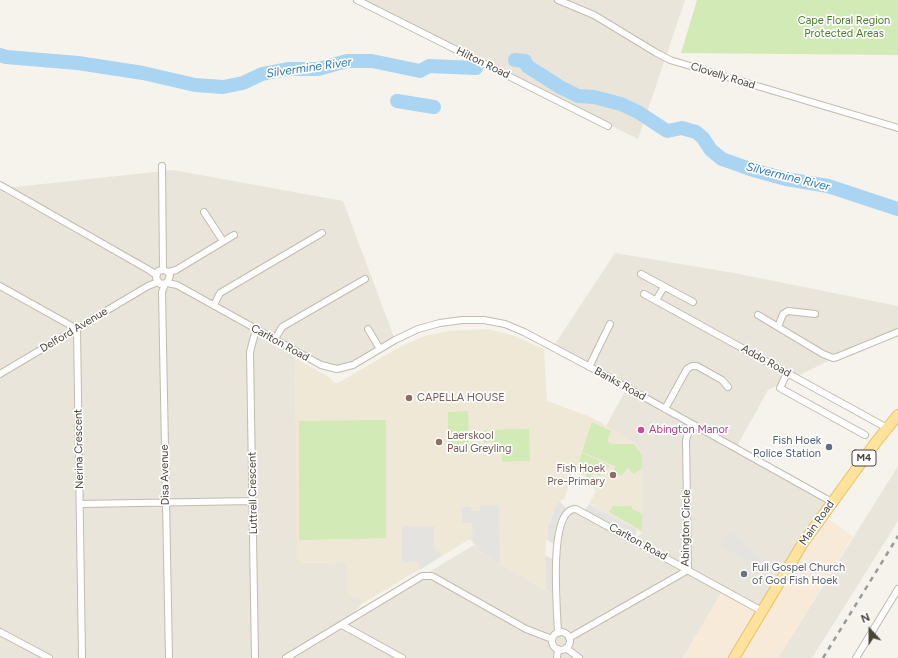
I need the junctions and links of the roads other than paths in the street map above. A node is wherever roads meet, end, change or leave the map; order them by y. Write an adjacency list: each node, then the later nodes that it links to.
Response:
1 (357, 0): 3 (street, Hilton Road)
2 (558, 0): 5 (street, Clovelly Road)
3 (366, 2): 4 (street, Hilton Road)
4 (608, 126)
5 (898, 128)
6 (162, 166): 13 (street, Disa Avenue)
7 (0, 185): 13 (street, Carlton Road)
8 (204, 212): 11 (street)
9 (322, 234): 20 (street)
10 (234, 235): 11 (street, Delford Avenue)
11 (224, 241): 13 (street, Delford Avenue)
12 (641, 274): 16 (street)
13 (163, 278): 20 (street, Carlton Road); 25 (street, Delford Avenue); 42 (street, Disa Avenue)
14 (365, 279): 29 (street)
15 (0, 286): 25 (street)
16 (664, 287): 18 (street); 19 (street)
17 (644, 294): 18 (street, Addo Road)
18 (656, 300): 33 (street, Addo Road)
19 (693, 302)
20 (214, 305): 27 (street, Carlton Road)
21 (814, 314): 24 (street)
22 (758, 315): 24 (street)
23 (610, 324): 32 (street)
24 (778, 327): 28 (street)
25 (77, 329): 34 (street, Delford Avenue); 44 (street, Nerina Crescent)
26 (368, 329): 31 (street)
27 (256, 330): 29 (street, Carlton Road); 41 (street, Luttrell Crescent)
28 (898, 332)
29 (274, 339): 31 (street, Carlton Road)
30 (395, 340): 31 (street, Carlton Road); 32 (street, Banks Road)
31 (380, 349)
32 (589, 367): 36 (street, Banks Road)
33 (787, 373): 39 (street, Addo Road); 40 (street)
34 (0, 374)
35 (728, 386): 36 (street)
36 (665, 409): 38 (street, Banks Road)
37 (898, 415): 39 (main road, Main Road / M4)
38 (692, 424): 43 (street, Banks Road); 45 (street, Abington Circle)
39 (888, 428): 43 (main road, Main Road / M4)
40 (865, 435)
41 (253, 501): 42 (street); 58 (street, Luttrell Crescent)
42 (166, 502): 44 (street); 57 (street, Disa Avenue)
43 (832, 502): 47 (main road, Main Road / M4)
44 (80, 504): 56 (street, Nerina Crescent)
45 (688, 570): 47 (street, Carlton Road); 50 (street, Carlton Road); 51 (street, Abington Circle)
46 (898, 589): 64 (street)
47 (762, 611): 63 (main road, Main Road / M4)
48 (342, 624): 52 (street); 59 (street); 60 (street)
49 (0, 632): 55 (street)
50 (558, 633): 51 (street); 52 (street)
51 (569, 638): 53 (street)
52 (552, 639): 54 (street)
53 (566, 648): 54 (street); 62 (street)
54 (558, 650): 61 (street)
55 (49, 658)
56 (82, 658)
57 (168, 658)
58 (256, 658)
59 (286, 658)
60 (402, 658)
61 (557, 658)
62 (579, 658)
63 (734, 658)
64 (856, 658)

